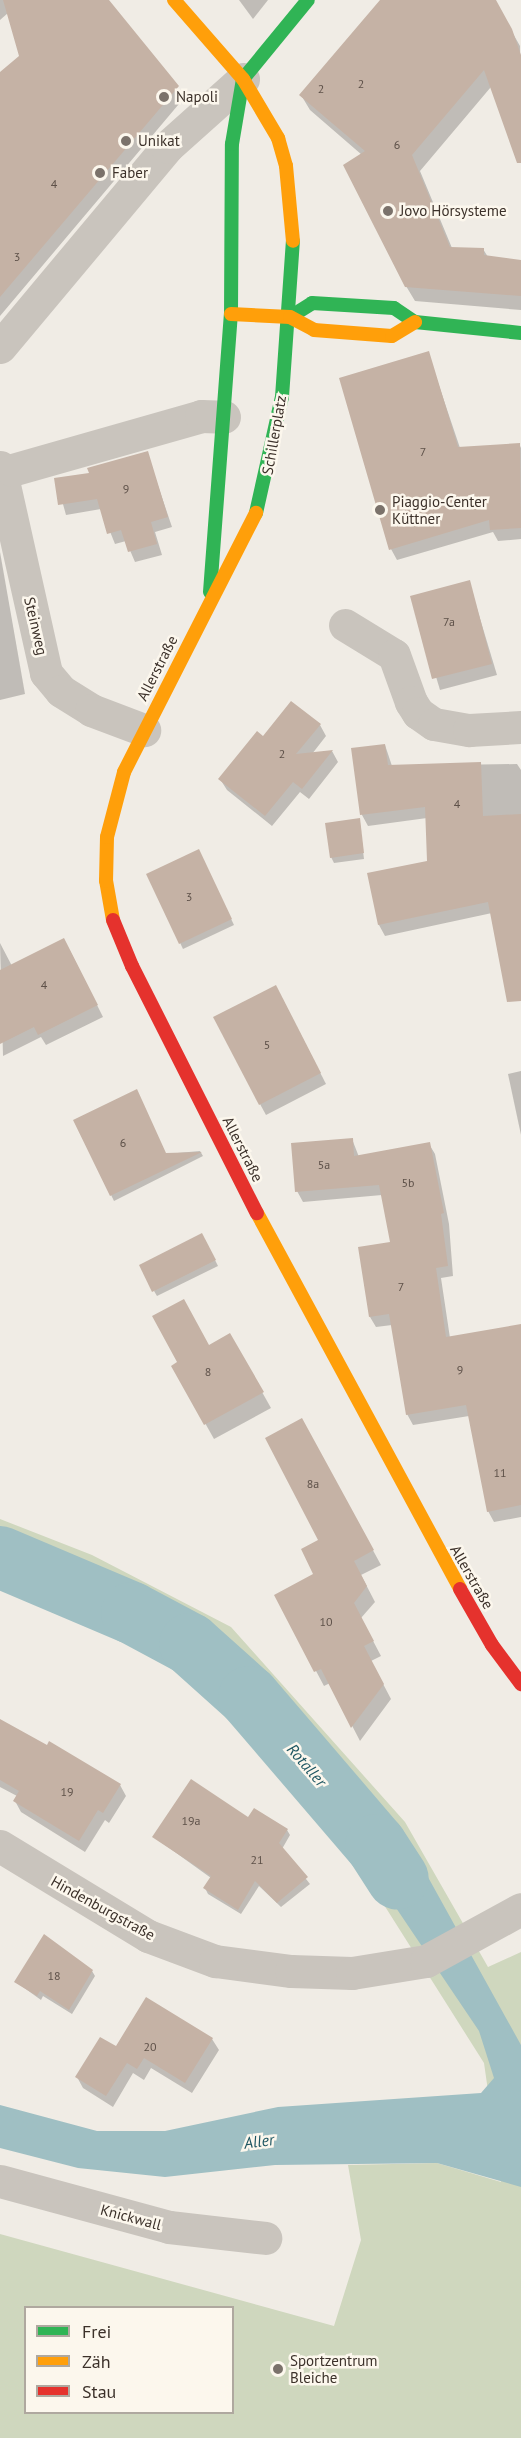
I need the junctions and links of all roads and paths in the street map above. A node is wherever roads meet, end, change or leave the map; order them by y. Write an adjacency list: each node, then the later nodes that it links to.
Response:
1 (174, 0): 3 (street, Schillerplatz)
2 (308, 0): 3 (street)
3 (243, 79): 5 (street); 6 (street); 7 (street, Schillerplatz)
4 (203, 146): 5 (street)
5 (167, 147): 10 (street)
6 (231, 314): 7 (street); 11 (street)
7 (290, 317): 8 (street); 8 (street); 13 (street, Schillerplatz)
8 (415, 322): 9 (street)
9 (521, 333)
10 (0, 346)
11 (224, 417): 12 (street); 13 (street)
12 (6, 469): 16 (street, Steinweg)
13 (209, 603): 16 (street, Allerstraße)
14 (345, 626): 15 (street)
15 (521, 727)
16 (144, 730): 17 (street, Allerstraße)
17 (521, 1684)
18 (0, 1846): 19 (street, Hindenburgstraße)
19 (521, 1909)
20 (0, 2181): 21 (street, Knickwall)
21 (265, 2238)

